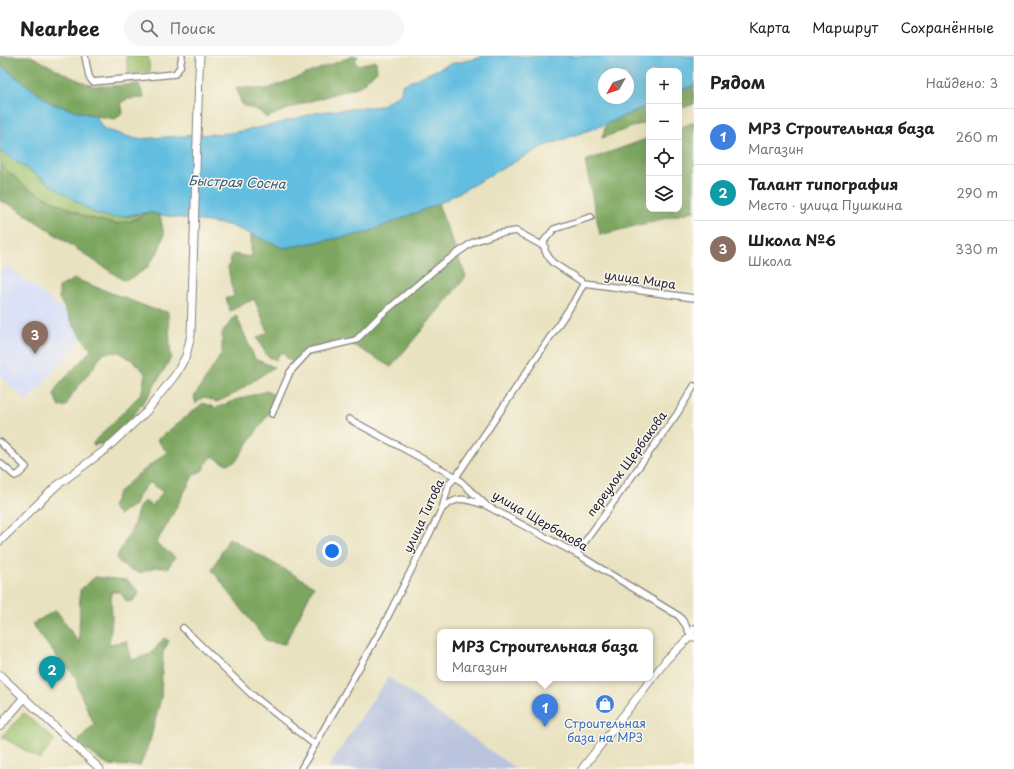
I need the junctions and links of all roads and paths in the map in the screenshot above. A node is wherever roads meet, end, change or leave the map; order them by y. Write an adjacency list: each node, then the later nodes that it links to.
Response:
1 (85, 56): 2 (street)
2 (182, 56)
3 (200, 56): 16 (street)
4 (591, 217): 5 (street)
5 (545, 247): 6 (street); 9 (street)
6 (584, 283): 7 (street, улица Мира); 13 (street, улица Титова)
7 (694, 298)
8 (694, 386): 17 (street, переулок Щербакова)
9 (272, 414)
10 (349, 419): 13 (street, улица Щербакова)
11 (0, 442): 12 (street)
12 (0, 463)
13 (456, 477): 14 (street, улица Щербакова); 15 (street, улица Титова)
14 (487, 506): 15 (street); 17 (street, улица Щербакова)
15 (442, 509): 26 (street, улица Титова)
16 (0, 541)
17 (576, 554): 20 (street, улица Щербакова)
18 (183, 628): 26 (street)
19 (694, 628): 20 (street)
20 (692, 637): 22 (street)
21 (0, 675): 24 (street)
22 (653, 676)
23 (649, 681): 29 (street)
24 (24, 698): 25 (main road); 27 (street)
25 (0, 726)
26 (315, 744): 28 (street, улица Титова)
27 (100, 769)
28 (301, 769)
29 (582, 769)

